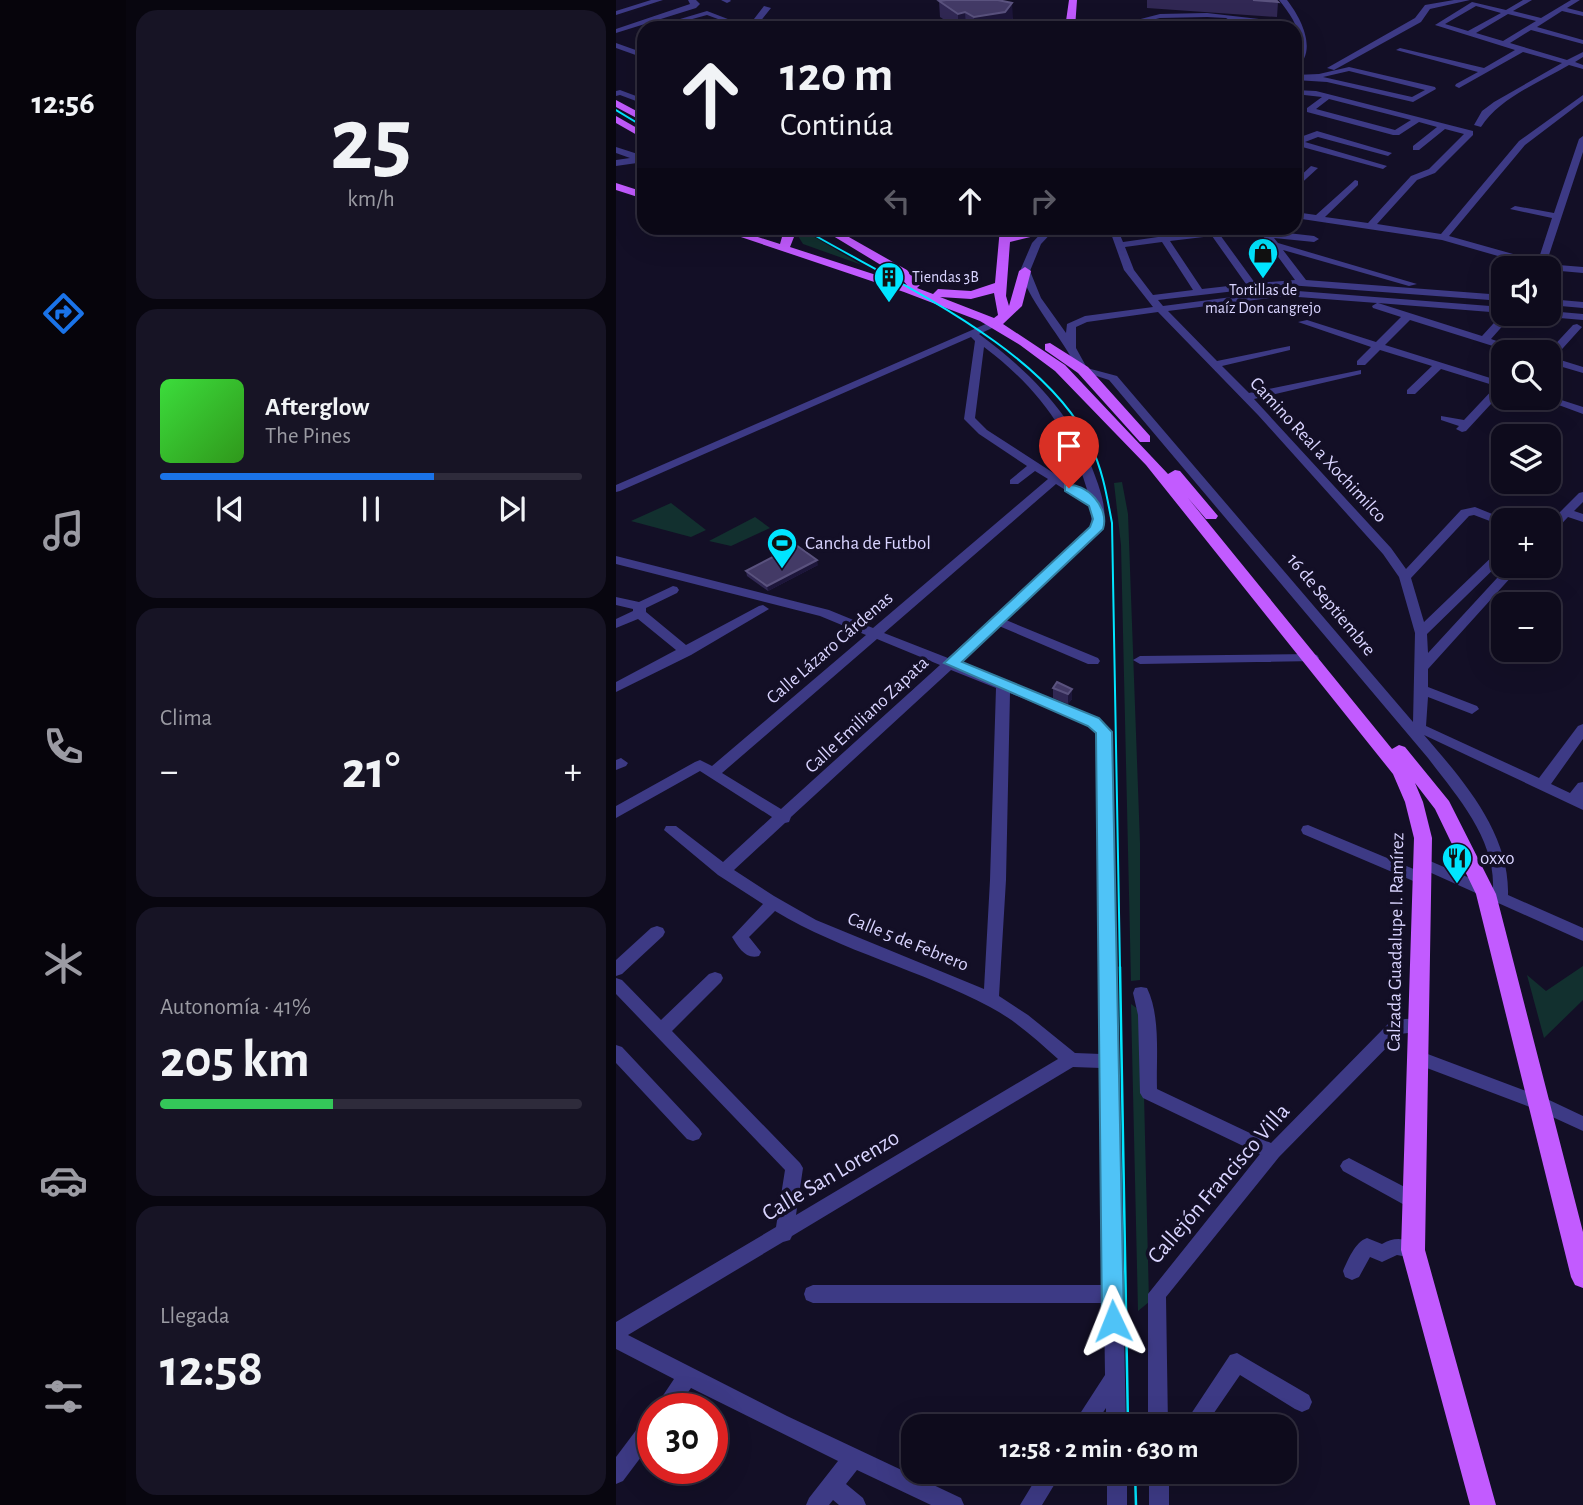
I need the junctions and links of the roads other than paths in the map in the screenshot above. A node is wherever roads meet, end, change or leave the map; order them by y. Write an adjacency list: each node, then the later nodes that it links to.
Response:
1 (659, 0): 9 (street)
2 (692, 0): 14 (street)
3 (1073, 0): 22 (main road)
4 (1283, 0): 25 (street)
5 (1466, 0): 44 (street)
6 (1528, 0): 12 (street)
7 (1576, 0): 11 (street)
8 (1275, 5): 24 (street)
9 (636, 7): 13 (street); 16 (street)
10 (767, 8): 21 (street)
11 (1562, 9): 15 (street); 26 (street)
12 (1508, 12): 26 (street); 32 (street); 32 (street)
13 (616, 13)
14 (669, 13): 16 (street); 18 (street)
15 (1583, 14)
16 (656, 16): 18 (street)
17 (1228, 16): 23 (street)
18 (643, 21)
19 (680, 21): 20 (street)
20 (729, 21)
21 (757, 21)
22 (1071, 21)
23 (1143, 21)
24 (1287, 21)
25 (1297, 21)
26 (1543, 21): 29 (street)
27 (637, 23): 28 (street)
28 (619, 28)
29 (1531, 28): 34 (street); 35 (street)
30 (637, 34): 33 (street)
31 (1302, 34): 38 (street)
32 (1469, 34): 35 (street)
33 (616, 42): 39 (street)
34 (1583, 42)
35 (1504, 44): 36 (street)
36 (1522, 49): 41 (street); 43 (street)
37 (1400, 50): 43 (street)
38 (1302, 51)
39 (637, 52)
40 (1583, 54): 41 (street)
41 (1567, 63): 42 (street); 57 (street)
42 (1583, 67)
43 (1485, 71): 47 (street)
44 (1302, 75)
45 (1302, 76): 46 (street)
46 (1302, 77)
47 (1459, 86)
48 (1302, 93): 50 (street)
49 (617, 95): 52 (street); 53 (main road)
50 (1328, 96): 55 (street); 55 (street)
51 (1583, 97): 94 (street)
52 (637, 100)
53 (637, 112)
54 (616, 119): 58 (main road)
55 (1418, 119): 56 (street)
56 (1445, 125): 62 (street); 81 (street)
57 (1478, 125)
58 (637, 132)
59 (1583, 139): 70 (street)
60 (1302, 140): 64 (street)
61 (1302, 143): 68 (street)
62 (1416, 148)
63 (616, 150): 65 (street)
64 (1388, 153)
65 (637, 157)
66 (637, 160): 67 (street)
67 (616, 163)
68 (1383, 166)
69 (1314, 168): 71 (street)
70 (1578, 171): 79 (street)
71 (1302, 179)
72 (1355, 183): 80 (street)
73 (616, 186): 75 (main road)
74 (616, 194): 76 (main road)
75 (637, 194)
76 (637, 201)
77 (1515, 209): 79 (street)
78 (1302, 216): 80 (street)
79 (1558, 216): 101 (street)
80 (1319, 218): 81 (street)
81 (1371, 225): 94 (street)
82 (747, 235): 97 (main road)
83 (759, 235): 97 (main road)
84 (788, 235): 97 (main road)
85 (839, 235): 107 (main road)
86 (1005, 235): 106 (main road)
87 (1045, 235): 104 (street)
88 (1116, 235): 98 (street, Camino Real a Xochimilco)
89 (1161, 235): 95 (street)
90 (1185, 235): 95 (street)
91 (1216, 235): 108 (street)
92 (1268, 235): 99 (street)
93 (1290, 235): 96 (street)
94 (1443, 237): 100 (street)
95 (1164, 239): 98 (street); 111 (street)
96 (1314, 239)
97 (785, 245): 107 (main road); 125 (main road)
98 (1120, 245): 115 (street, Camino Real a Xochimilco)
99 (1275, 245): 105 (street); 112 (street)
100 (1510, 256)
101 (1544, 256)
102 (1561, 267): 103 (street)
103 (1583, 270)
104 (1025, 271): 125 (main road); 134 (street)
105 (1302, 282): 108 (street); 109 (street)
106 (1002, 284): 113 (main road); 125 (main road)
107 (914, 285): 113 (main road)
108 (1252, 285): 111 (street)
109 (1348, 285): 110 (street); 116 (street)
110 (1367, 287): 112 (street); 117 (street)
111 (1199, 292): 115 (street)
112 (1433, 292): 114 (street)
113 (938, 293): 125 (main road)
114 (1491, 297)
115 (1150, 298): 120 (street, Camino Real a Xochimilco)
116 (1352, 298): 117 (street); 120 (street); 123 (street)
117 (1370, 300): 121 (street)
118 (1561, 303): 119 (street)
119 (1583, 305)
120 (1159, 309): 134 (street); 137 (street, Camino Real a Xochimilco)
121 (1491, 309)
122 (1561, 315): 124 (street)
123 (1408, 316): 130 (street); 133 (street)
124 (1583, 317)
125 (1000, 320): 129 (street); 139 (main road); 171 (main road, Calzada Guadalupe I. Ramírez)
126 (1303, 322): 133 (street)
127 (1497, 326): 130 (street)
128 (1577, 327): 132 (street)
129 (975, 336): 148 (street); 151 (street); 153 (street)
130 (1484, 340): 131 (street)
131 (1491, 342)
132 (1561, 345)
133 (1379, 346): 138 (street); 143 (street)
134 (1072, 348): 139 (street)
135 (1286, 348): 137 (street)
136 (1561, 362): 140 (street)
137 (1214, 365): 143 (street, Camino Real a Xochimilco)
138 (1439, 365): 141 (street); 142 (street)
139 (1083, 370): 180 (street, 16 de Septiembre); 192 (main road)
140 (1583, 370)
141 (1491, 381)
142 (1411, 392)
143 (1247, 397): 160 (street, Camino Real a Xochimilco)
144 (1491, 397): 147 (street)
145 (1561, 403): 146 (street)
146 (1583, 411)
147 (1445, 418)
148 (1034, 466): 149 (street); 150 (street)
149 (1055, 479): 153 (street); 168 (street, Calle Lázaro Cárdenas)
150 (1014, 482)
151 (616, 489)
152 (1583, 495): 154 (street)
153 (1096, 505): 166 (street, Calle Emiliano Zapata)
154 (1566, 512): 156 (street); 157 (street)
155 (1491, 517): 160 (street)
156 (1561, 517)
157 (1583, 518)
158 (616, 560): 168 (street)
159 (1491, 565): 169 (street)
160 (1405, 577): 169 (street, Camino Real a Xochimilco)
161 (1504, 578): 175 (street)
162 (673, 590): 165 (street)
163 (616, 601): 165 (street)
164 (763, 609): 170 (street)
165 (639, 610): 167 (street); 170 (street)
166 (998, 621): 173 (street); 174 (street, Calle Emiliano Zapata)
167 (616, 624)
168 (878, 632): 174 (street); 182 (street, Calle Lázaro Cárdenas)
169 (1422, 633): 175 (street, Camino Real a Xochimilco)
170 (686, 652): 177 (street)
171 (1312, 658): 172 (street); 191 (main road, Calzada Guadalupe I. Ramírez)
172 (1140, 660)
173 (1093, 661)
174 (951, 663): 176 (street); 187 (street, Calle Emiliano Zapata)
175 (1422, 667): 178 (street, Camino Real a Xochimilco)
176 (1003, 686): 201 (street); 207 (street)
177 (616, 688)
178 (1422, 690): 179 (street); 180 (street, Camino Real a Xochimilco)
179 (1472, 709)
180 (1413, 728): 183 (street); 192 (street, 16 de Septiembre)
181 (1583, 729): 183 (street)
182 (714, 772): 186 (street); 187 (street)
183 (1542, 785): 185 (street)
184 (1583, 787): 185 (street)
185 (1578, 803)
186 (616, 813)
187 (783, 818): 190 (street, Calle Emiliano Zapata)
188 (1308, 830): 191 (street)
189 (671, 831): 190 (street, Calle 5 de Febrero)
190 (723, 871): 193 (street, Calle 5 de Febrero)
191 (1423, 871): 192 (street); 202 (main road, Calzada Guadalupe I. Ramírez)
192 (1493, 897): 195 (street); 208 (main road)
193 (772, 904): 196 (street); 201 (street, Calle 5 de Febrero)
194 (656, 932): 197 (street)
195 (1583, 936)
196 (753, 952)
197 (616, 970)
198 (715, 978): 203 (street)
199 (616, 984): 203 (street)
200 (1141, 993): 211 (street)
201 (991, 1000): 206 (street, Calle 5 de Febrero)
202 (1418, 1026): 205 (main road, Calzada Guadalupe I. Ramírez); 211 (street, Callejón Francisco Villa)
203 (662, 1030): 214 (street)
204 (616, 1052): 210 (street)
205 (1418, 1058): 208 (street); 213 (main road, Calzada Guadalupe I. Ramírez)
206 (1071, 1060): 207 (street); 214 (street, Calle San Lorenzo)
207 (1109, 1060): 219 (street)
208 (1542, 1104): 209 (street); 217 (main road)
209 (1583, 1124)
210 (693, 1134)
211 (1273, 1152): 228 (street, Callejón Francisco Villa)
212 (1349, 1166): 213 (street)
213 (1416, 1202): 215 (main road, Calzada Guadalupe I. Ramírez)
214 (784, 1234): 220 (street, Calle San Lorenzo)
215 (1413, 1250): 216 (street); 243 (main road, Calzada Guadalupe I. Ramírez)
216 (1352, 1270)
217 (1583, 1277)
218 (813, 1294): 219 (street)
219 (1112, 1294): 223 (street)
220 (616, 1332)
221 (616, 1339): 222 (street)
222 (687, 1377): 224 (street); 231 (street)
223 (1115, 1377): 226 (street); 227 (street)
224 (676, 1393)
225 (1302, 1402): 229 (street)
226 (1090, 1414)
227 (1116, 1414)
228 (1158, 1414)
229 (1201, 1414)
230 (637, 1446): 232 (street)
231 (854, 1458): 236 (street); 239 (street)
232 (616, 1474)
233 (1044, 1484): 240 (street)
234 (1117, 1484): 241 (street)
235 (1160, 1484): 242 (street)
236 (831, 1486): 237 (street); 238 (street)
237 (816, 1505)
238 (856, 1505)
239 (954, 1505)
240 (1030, 1505)
241 (1117, 1505)
242 (1159, 1505)
243 (1483, 1505)

